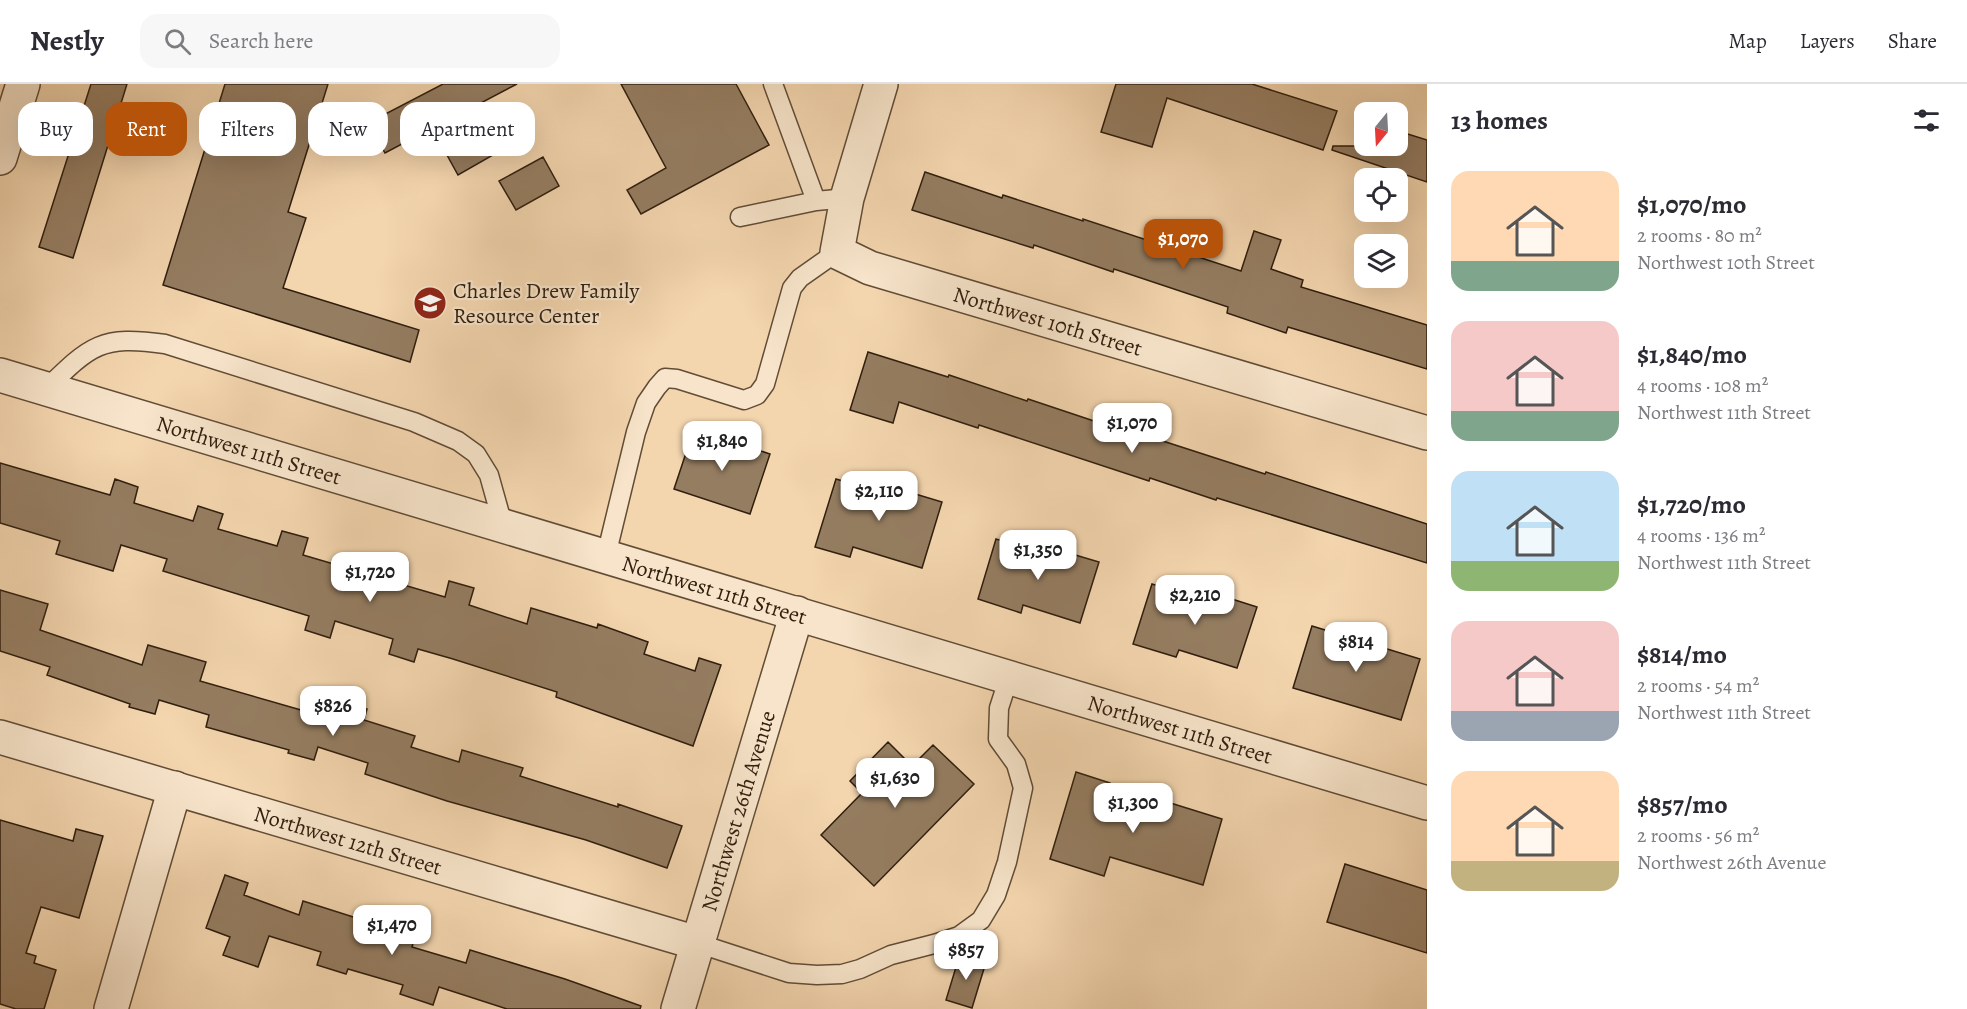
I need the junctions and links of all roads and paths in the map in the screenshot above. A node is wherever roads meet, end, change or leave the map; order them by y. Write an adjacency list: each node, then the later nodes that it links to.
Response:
1 (23, 84): 4 (street)
2 (773, 84): 5 (lane)
3 (881, 84): 5 (street)
4 (0, 158)
5 (832, 200): 6 (lane); 7 (street)
6 (740, 217)
7 (837, 252): 10 (street, Northwest 10th Street); 12 (lane)
8 (0, 375): 9 (street, Northwest 11th Street)
9 (46, 389): 11 (street, Northwest 11th Street); 11 (lane)
10 (1427, 433)
11 (503, 525): 12 (street, Northwest 11th Street)
12 (606, 556): 13 (street, Northwest 11th Street)
13 (797, 613): 14 (street, Northwest 11th Street); 18 (street, Northwest 26th Avenue)
14 (1009, 677): 17 (street, Northwest 11th Street); 18 (lane)
15 (0, 737): 16 (street, Northwest 12th Street)
16 (176, 788): 18 (street, Northwest 12th Street); 19 (street)
17 (1427, 803)
18 (697, 943): 20 (street, Northwest 26th Avenue)
19 (111, 1009)
20 (678, 1009)

